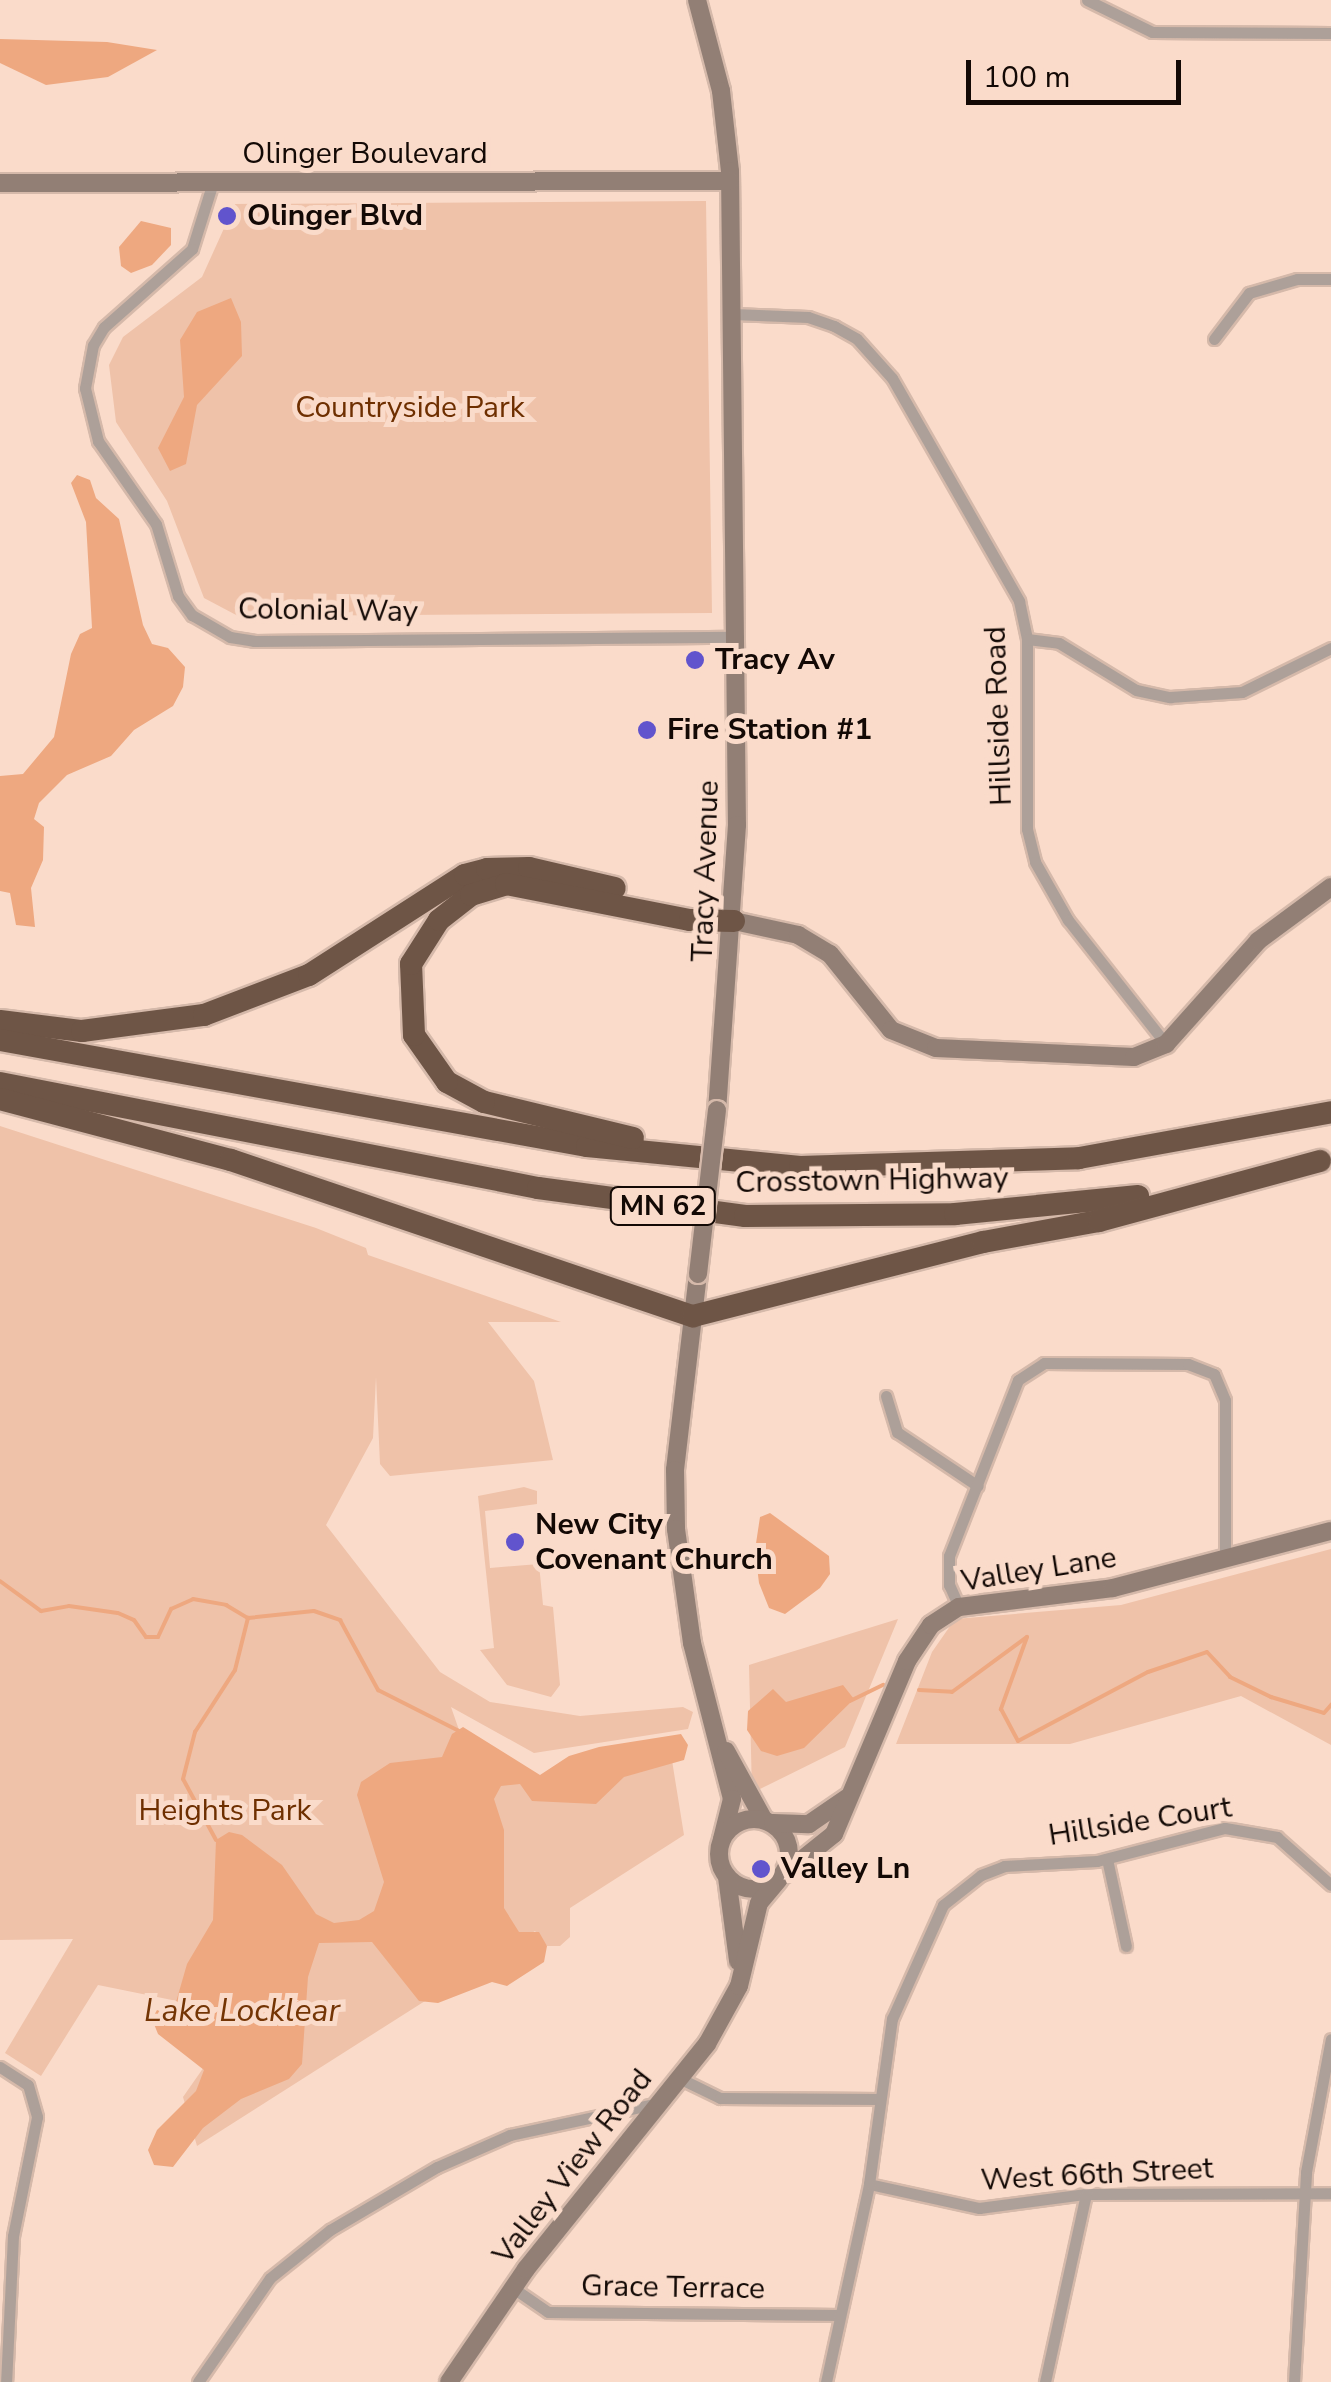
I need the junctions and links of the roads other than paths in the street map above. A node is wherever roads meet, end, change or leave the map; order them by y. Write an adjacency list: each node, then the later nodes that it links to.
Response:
1 (697, 0): 4 (street, Tracy Avenue)
2 (1087, 0): 3 (street)
3 (1331, 33)
4 (730, 181): 5 (street, Olinger Boulevard); 8 (street, Tracy Avenue)
5 (213, 182): 6 (street, Olinger Boulevard); 10 (street, Colonial Way)
6 (0, 184)
7 (1331, 279): 9 (street)
8 (732, 314): 10 (street, Tracy Avenue); 11 (street, Hillside Road)
9 (1214, 339)
10 (738, 638): 14 (street, Tracy Avenue)
11 (1027, 639): 12 (street); 17 (street, Hillside Road)
12 (1331, 648)
13 (1331, 886): 17 (street)
14 (734, 921): 15 (highway); 17 (street); 22 (highway); 23 (street, Tracy Avenue, bridge)
15 (0, 1021)
16 (0, 1040): 22 (highway, Crosstown Highway / MN 62)
17 (1166, 1044)
18 (0, 1083): 21 (highway, Crosstown Highway / MN 62)
19 (0, 1099): 23 (highway)
20 (1331, 1112): 22 (highway, Crosstown Highway / MN 62)
21 (1326, 1160): 23 (highway)
22 (854, 1168)
23 (692, 1316): 29 (street, Tracy Avenue)
24 (886, 1396): 25 (street)
25 (978, 1486): 27 (street); 28 (street)
26 (1331, 1531): 27 (street, Valley Lane)
27 (1225, 1559): 28 (street, Valley Lane)
28 (959, 1607): 30 (street, Valley Lane)
29 (719, 1739): 31 (street, Tracy Avenue); 32 (street, Tracy Avenue)
30 (856, 1785): 31 (street, Valley Lane); 34 (street, Valley Lane)
31 (766, 1821): 32 (street); 34 (street)
32 (722, 1839): 35 (street)
33 (1106, 1859): 36 (street, Hillside Court); 37 (street); 42 (street, Hillside Court)
34 (781, 1877): 35 (street); 38 (street, Valley View Road)
35 (728, 1878): 38 (street)
36 (1331, 1885)
37 (1126, 1946)
38 (739, 1986): 41 (street, Valley View Road)
39 (1331, 2039): 45 (street)
40 (0, 2067): 50 (street)
41 (679, 2078): 42 (street); 43 (street, Valley View Road)
42 (879, 2099): 44 (street, Hillside Court)
43 (658, 2103): 48 (street, Valley View Road); 51 (street)
44 (869, 2184): 47 (street, West 66th Street); 49 (street)
45 (1305, 2193): 46 (street, West 66th Street); 47 (street, West 66th Street); 55 (street)
46 (1331, 2193)
47 (1086, 2194): 54 (street)
48 (512, 2288): 49 (street, Grace Terrace); 52 (street, Valley View Road)
49 (840, 2315): 53 (street)
50 (6, 2382)
51 (198, 2382)
52 (449, 2382)
53 (826, 2382)
54 (1045, 2382)
55 (1294, 2382)

